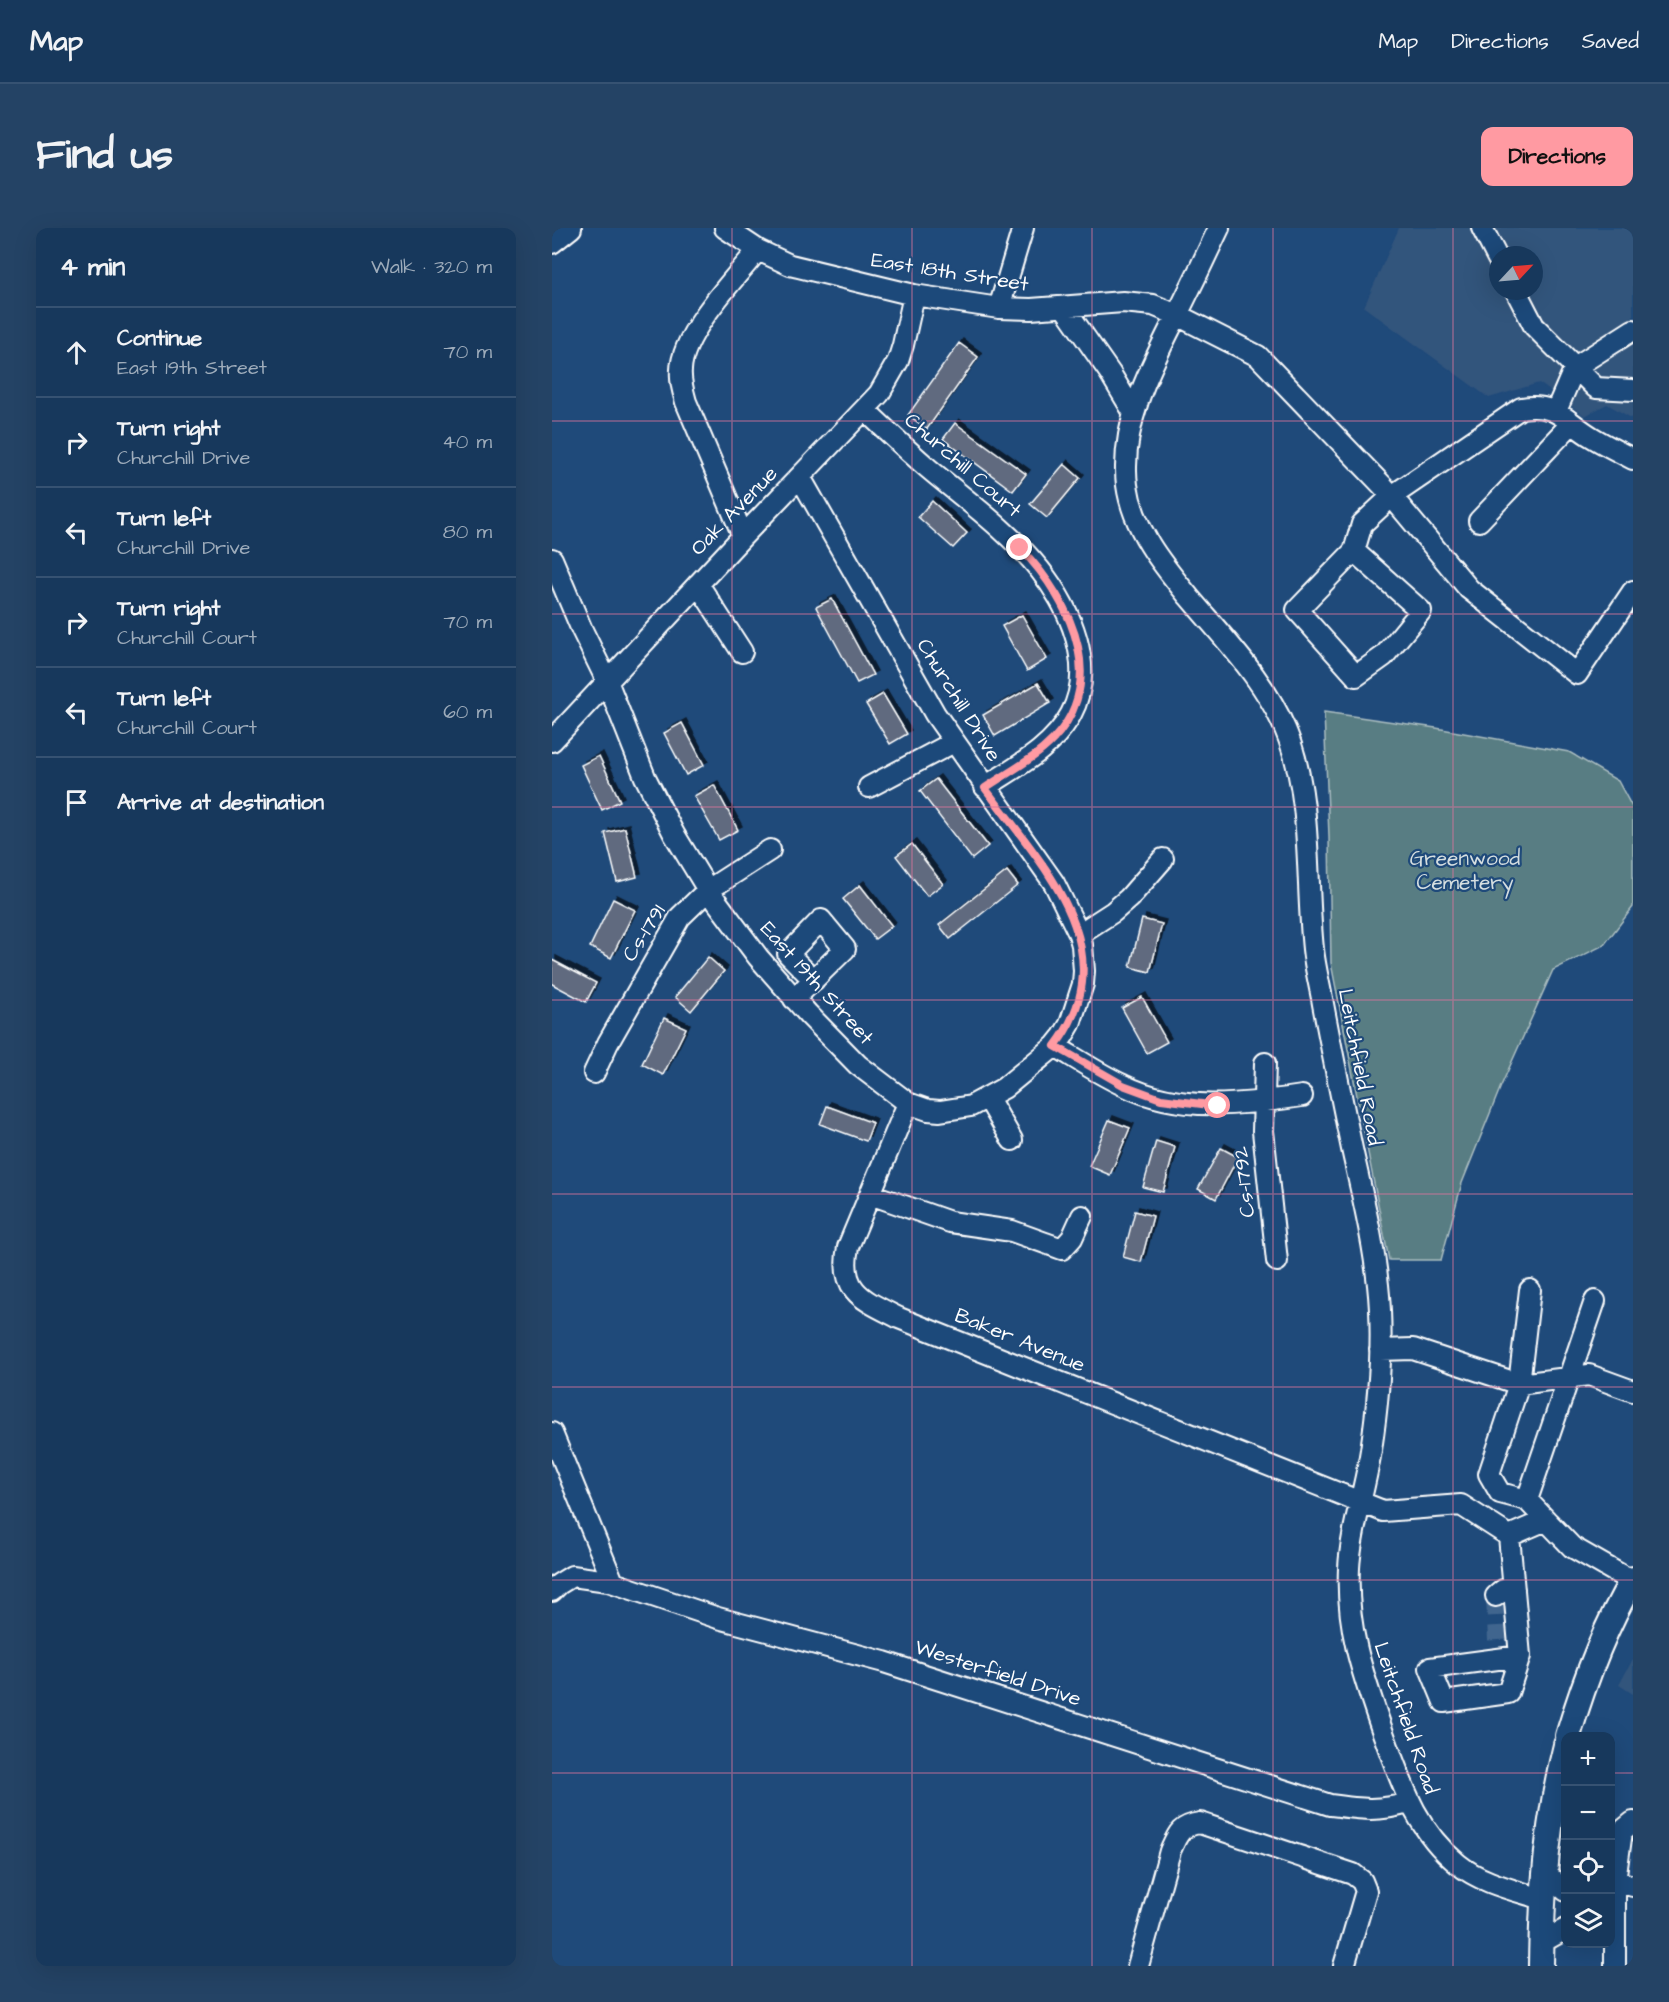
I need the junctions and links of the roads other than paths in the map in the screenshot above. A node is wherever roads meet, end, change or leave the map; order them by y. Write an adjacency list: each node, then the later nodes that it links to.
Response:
1 (571, 228): 6 (street)
2 (725, 228): 8 (street, East 18th Street)
3 (1023, 228): 12 (street)
4 (1219, 228): 13 (street, Leitchfield Road)
5 (1482, 228): 7 (street)
6 (552, 243)
7 (1491, 246)
8 (758, 250): 9 (street, East 18th Street); 25 (street)
9 (914, 295): 12 (street, East 18th Street); 17 (street, Oak Avenue)
10 (1521, 300): 15 (street)
11 (1064, 307): 12 (street, East 18th Street); 13 (street, East 18th Street); 19 (street)
12 (999, 308)
13 (1177, 315): 19 (street, Leitchfield Road); 23 (street, East 18th Street)
14 (1633, 330): 15 (street)
15 (1575, 367): 16 (street); 18 (street)
16 (1633, 390)
17 (865, 410): 22 (street, Oak Avenue); 35 (street, Churchill Court)
18 (1556, 411): 20 (street); 23 (street)
19 (1134, 413): 55 (street, Leitchfield Road)
20 (1572, 423): 21 (street); 24 (street)
21 (1633, 459)
22 (800, 477): 25 (street, Oak Avenue); 33 (street, Churchill Drive)
23 (1392, 496): 26 (street); 29 (street, East 18th Street)
24 (1479, 521)
25 (743, 536): 28 (street, Oak Avenue)
26 (1354, 551): 26 (street)
27 (552, 559): 31 (street, East 19th Street)
28 (698, 584): 30 (street); 31 (street, Oak Avenue)
29 (1633, 591)
30 (742, 651)
31 (607, 681): 32 (street, Oak Avenue); 38 (street, East 19th Street)
32 (552, 741)
33 (954, 741): 34 (street); 35 (street, Churchill Drive)
34 (869, 787)
35 (985, 788): 39 (street, Churchill Drive)
36 (770, 850): 38 (street, Cs-1791)
37 (1163, 859): 39 (street)
38 (708, 890): 41 (street, East 19th Street); 44 (street, Cs-1791)
39 (1079, 934): 42 (street, Churchill Drive)
40 (814, 980): 41 (street)
41 (794, 999): 47 (street, East 19th Street)
42 (1055, 1046): 46 (street, East 19th Street); 48 (street)
43 (1265, 1063): 48 (street, Cs-1792)
44 (594, 1073)
45 (1302, 1096): 48 (street)
46 (988, 1098): 47 (street, East 19th Street); 49 (street)
47 (908, 1102): 50 (street, Baker Avenue)
48 (1263, 1102): 52 (street, Cs-1792)
49 (1012, 1140)
50 (870, 1194): 51 (street); 61 (street, Baker Avenue)
51 (1082, 1216)
52 (1277, 1261)
53 (1530, 1290): 57 (street)
54 (1595, 1301): 56 (street)
55 (1380, 1350): 57 (street); 61 (street, Leitchfield Road)
56 (1570, 1377): 57 (street); 58 (street); 60 (street)
57 (1519, 1384): 60 (street)
58 (1633, 1391)
59 (552, 1433): 65 (street)
60 (1527, 1500): 62 (street)
61 (1361, 1502): 63 (street, Baker Avenue); 72 (street, Leitchfield Road)
62 (1546, 1520): 63 (street); 64 (street)
63 (1509, 1536): 66 (street)
64 (1633, 1580): 70 (main road)
65 (613, 1582): 67 (street, Westerfield Drive); 72 (street, Westerfield Drive)
66 (1514, 1589): 68 (street); 69 (street)
67 (552, 1591)
68 (1496, 1596)
69 (1520, 1656): 69 (street)
70 (1570, 1732)
71 (1561, 1767): 74 (main road)
72 (1408, 1803): 77 (street, Leitchfield Road)
73 (1633, 1822): 75 (street)
74 (1545, 1873): 76 (street); 77 (main road)
75 (1624, 1883): 78 (street)
76 (1561, 1887)
77 (1542, 1899): 82 (main road)
78 (1615, 1903)
79 (1615, 1915): 80 (street)
80 (1624, 1931): 86 (street)
81 (1561, 1932): 82 (street)
82 (1542, 1942): 85 (main road)
83 (1138, 1966): 84 (street)
84 (1344, 1966)
85 (1541, 1966)
86 (1615, 1966)

